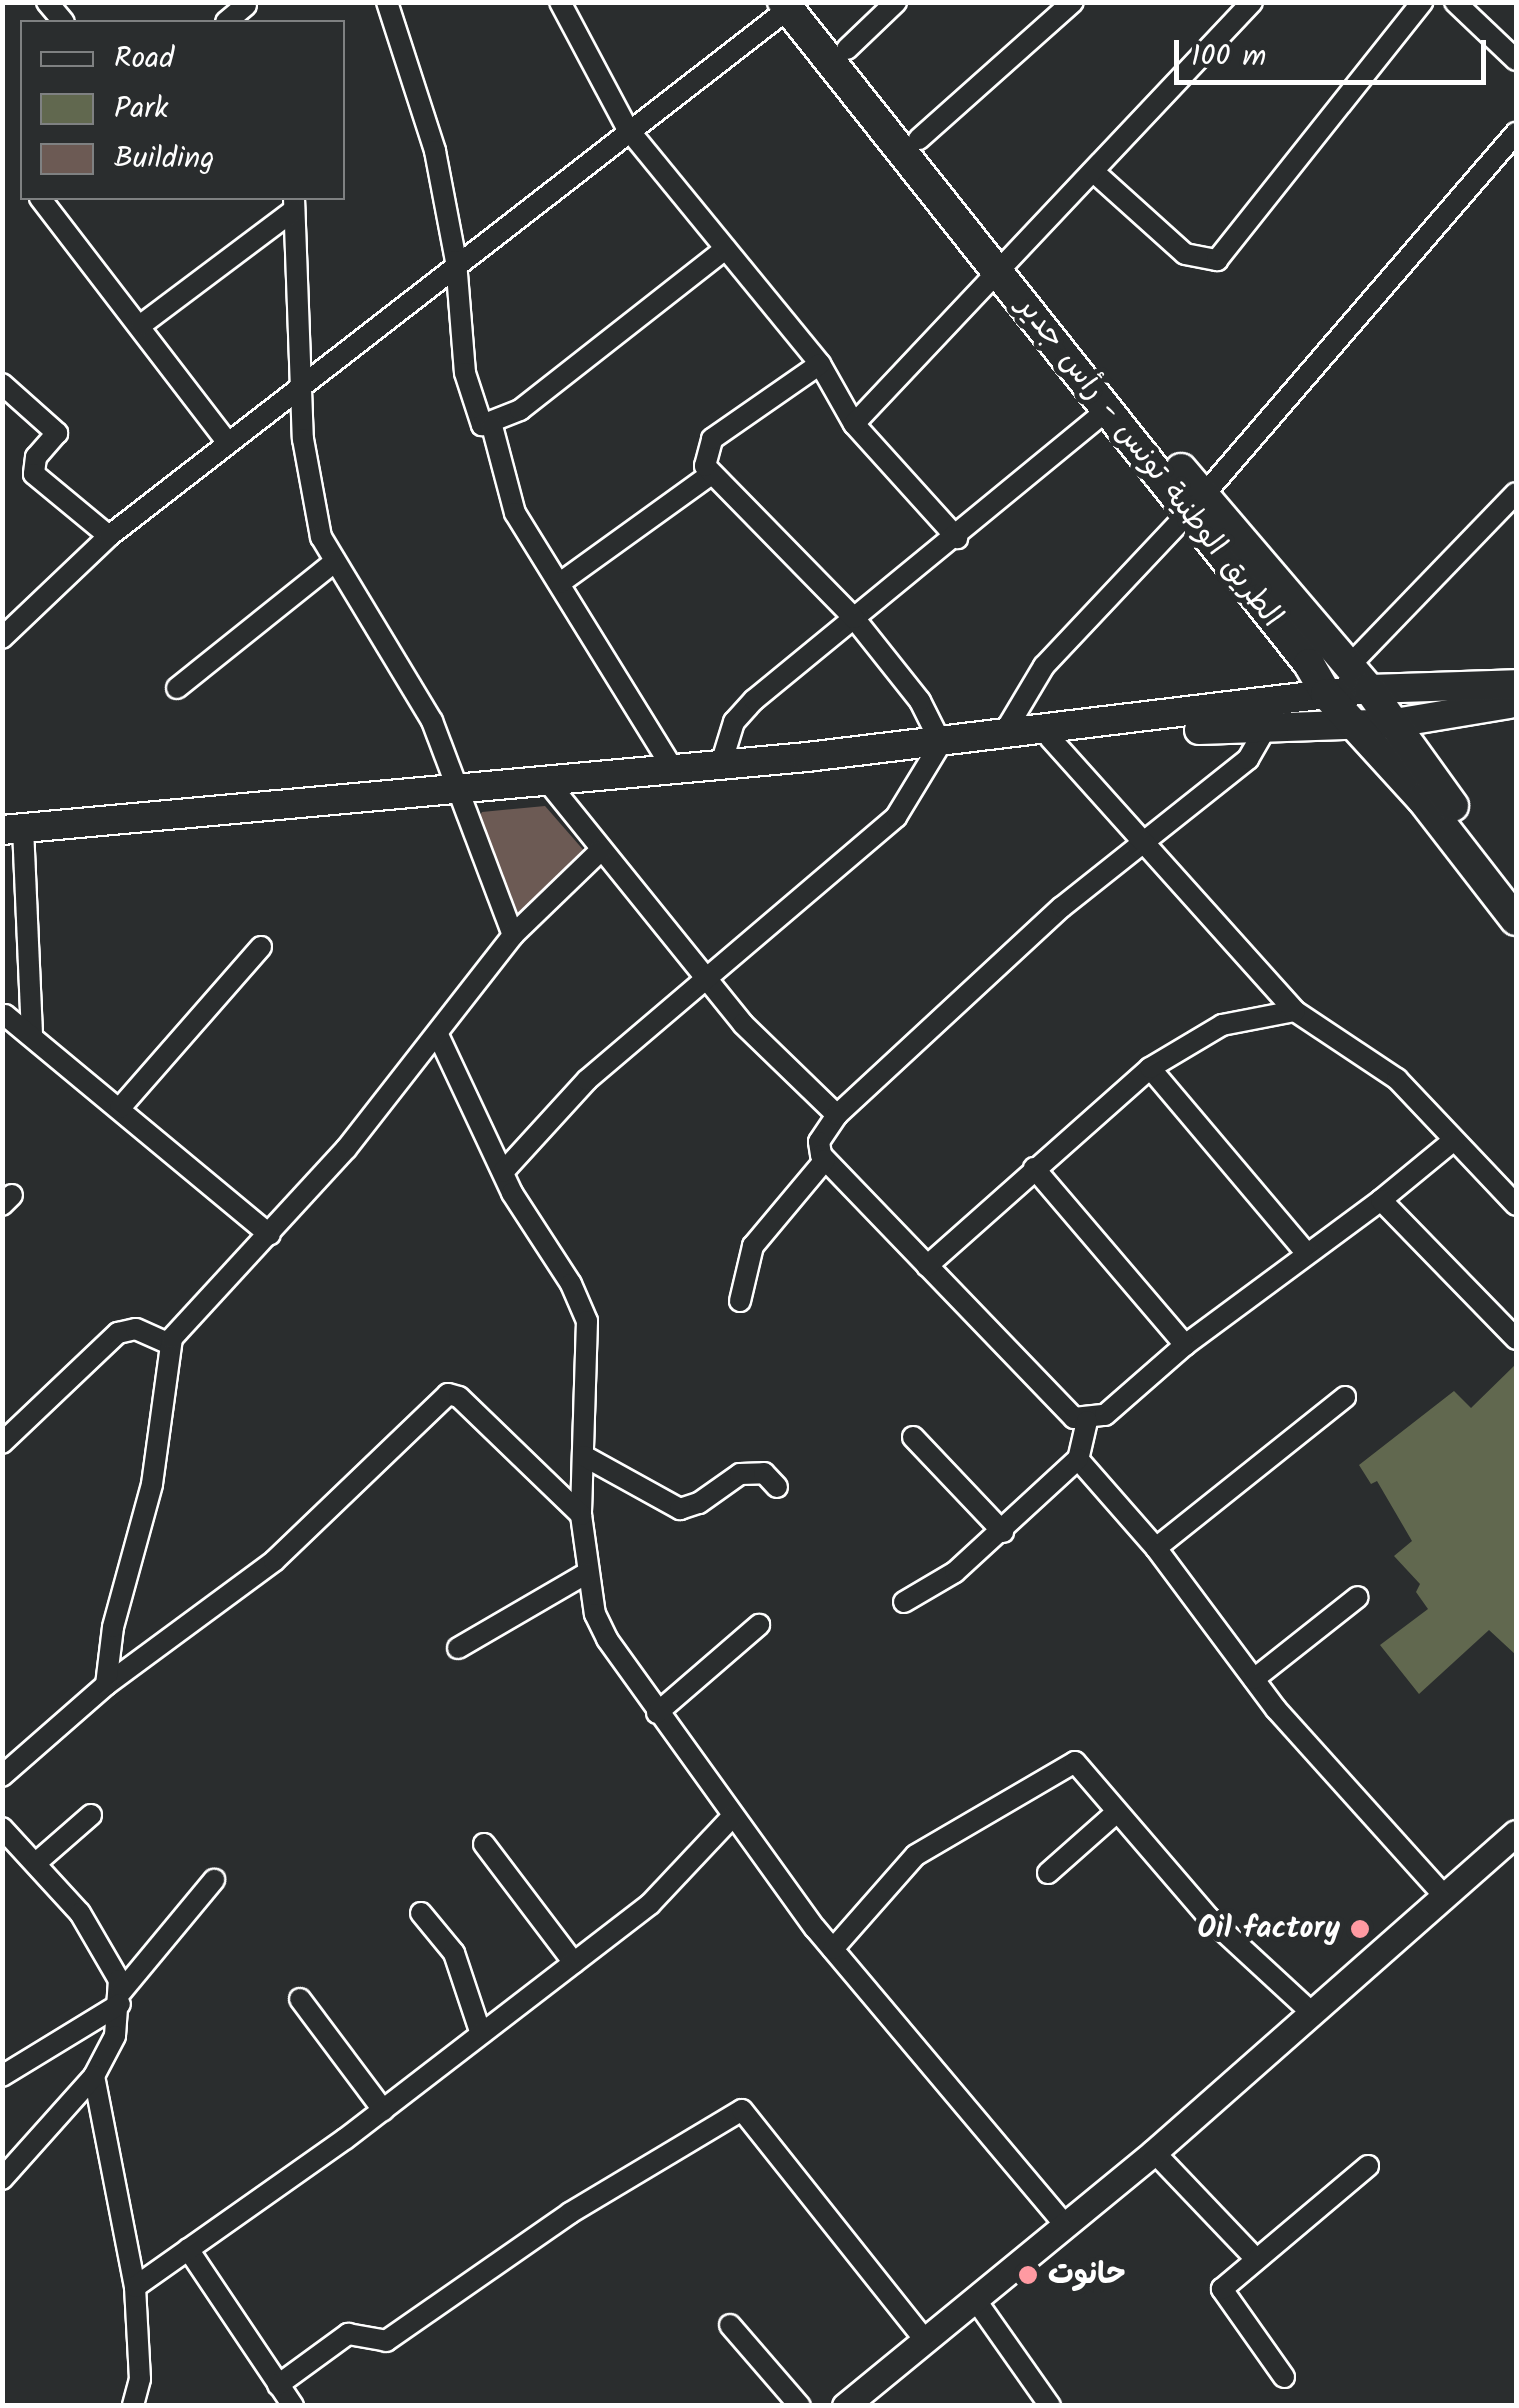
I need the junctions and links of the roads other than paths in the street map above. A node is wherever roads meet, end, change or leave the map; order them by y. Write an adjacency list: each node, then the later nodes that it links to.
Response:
1 (386, 2): 18 (street)
2 (560, 2): 11 (street)
3 (896, 2): 9 (street)
4 (1073, 2): 13 (street)
5 (1252, 2): 14 (street)
6 (1422, 2): 14 (street)
7 (1455, 2): 10 (street)
8 (793, 5): 9 (main road, الطريق الوطنية تونس - رأس جدير); 11 (street); 19 (main road, الطريق الوطنية تونس - رأس جدير)
9 (847, 49): 13 (main road, الطريق الوطنية تونس - رأس جدير)
10 (1516, 60)
11 (627, 128): 17 (street); 18 (street)
12 (1516, 133): 30 (street)
13 (919, 139): 19 (main road, الطريق الوطنية تونس - رأس جدير)
14 (1094, 172): 19 (street)
15 (42, 200): 20 (street)
16 (294, 204): 20 (street); 23 (street)
17 (725, 249): 21 (street); 26 (street)
18 (456, 261): 23 (street); 26 (street)
19 (1006, 266): 24 (main road, الطريق الوطنية تونس - رأس جدير); 25 (street); 30 (main road, الطريق الوطنية تونس - رأس جدير)
20 (141, 326): 27 (street)
21 (820, 364): 25 (street); 28 (street)
22 (2, 384): 31 (street)
23 (300, 392): 27 (street); 33 (street)
24 (1107, 410): 30 (main road, الطريق الوطنية تونس - رأس جدير); 32 (street)
25 (854, 424): 32 (street)
26 (492, 426): 34 (street)
27 (228, 443): 31 (street)
28 (710, 475): 34 (street); 35 (street)
29 (1516, 493): 37 (street)
30 (1196, 504): 37 (main road, الطريق الوطنية تونس - رأس جدير); 40 (main road, الطريق الوطنية تونس - رأس جدير); 45 (street)
31 (109, 536): 36 (street)
32 (957, 538): 35 (street)
33 (333, 564): 39 (street); 51 (street)
34 (560, 582): 49 (street)
35 (854, 618): 47 (street); 48 (street)
36 (2, 638)
37 (1358, 678): 38 (main road); 40 (main road); 42 (main road, الطريق الوطنية تونس - رأس جدير)
38 (1516, 684)
39 (177, 688)
40 (1326, 694): 43 (main road, الطريق الوطنية تونس - رأس جدير); 45 (main road)
41 (1516, 703): 42 (main road)
42 (1394, 723): 43 (main road); 55 (main road, الطريق الوطنية تونس - رأس جدير)
43 (1351, 725): 44 (main road); 56 (main road, الطريق الوطنية تونس - رأس جدير)
44 (1267, 726): 46 (main road); 53 (street)
45 (1007, 728): 47 (main road)
46 (1050, 738): 47 (main road); 53 (street)
47 (947, 742): 48 (main road); 59 (street)
48 (722, 761): 49 (main road)
49 (672, 766): 50 (main road)
50 (547, 781): 51 (main road); 54 (street)
51 (459, 786): 52 (main road); 57 (street)
52 (13, 828): 62 (street)
53 (1146, 838): 60 (street); 66 (street)
54 (600, 851): 57 (street); 59 (street)
55 (1516, 887)
56 (1516, 920)
57 (514, 935): 63 (street)
58 (261, 948): 65 (street)
59 (710, 980): 66 (street); 70 (street)
60 (1295, 1011): 64 (street); 67 (street)
61 (3, 1014): 62 (street)
62 (32, 1036): 65 (street)
63 (439, 1037): 70 (street); 73 (street)
64 (1150, 1068): 69 (street); 74 (street)
65 (120, 1108): 73 (street)
66 (837, 1115): 68 (street)
67 (1454, 1140): 71 (street); 72 (street)
68 (826, 1160): 75 (street); 76 (street)
69 (1034, 1168): 75 (street); 79 (street)
70 (503, 1172): 84 (street)
71 (1381, 1200): 74 (street); 77 (street)
72 (1516, 1205)
73 (270, 1235): 78 (street)
74 (1307, 1254): 79 (street)
75 (927, 1266): 81 (street)
76 (740, 1301)
77 (1516, 1339)
78 (170, 1344): 83 (street); 96 (street)
79 (1185, 1345): 81 (street)
80 (1345, 1397): 89 (street)
81 (1086, 1421): 85 (street)
82 (912, 1436): 88 (street)
83 (2, 1443)
84 (584, 1456): 86 (street); 87 (street)
85 (1078, 1459): 88 (street); 89 (street)
86 (778, 1487)
87 (581, 1514): 90 (street); 96 (street)
88 (1003, 1532): 92 (street)
89 (1156, 1548): 95 (street)
90 (587, 1573): 94 (street); 97 (street)
91 (1358, 1597): 95 (street)
92 (904, 1602)
93 (760, 1625): 97 (street)
94 (458, 1648)
95 (1254, 1680): 108 (street)
96 (106, 1685): 98 (street)
97 (657, 1712): 101 (street)
98 (2, 1776)
99 (1117, 1812): 106 (street); 110 (street); 114 (street)
100 (91, 1815): 105 (street)
101 (732, 1816): 110 (street); 111 (street)
102 (2, 1828): 105 (street)
103 (1516, 1833): 108 (street)
104 (484, 1844): 111 (street)
105 (36, 1863): 112 (street)
106 (1048, 1873)
107 (214, 1880): 112 (street)
108 (1446, 1898): 114 (street)
109 (421, 1913): 115 (street)
110 (832, 1949): 122 (street)
111 (574, 1963): 115 (street)
112 (121, 1998): 116 (street); 117 (street)
113 (300, 1999): 118 (street)
114 (1312, 2014): 119 (street)
115 (481, 2034): 118 (street)
116 (2, 2076)
117 (94, 2076): 121 (street); 125 (street)
118 (384, 2110): 123 (street)
119 (1154, 2152): 122 (street); 124 (street)
120 (1368, 2166): 124 (street)
121 (2, 2179)
122 (1065, 2225): 126 (street)
123 (188, 2249): 125 (street); 130 (street)
124 (1255, 2258): 129 (street)
125 (135, 2287): 132 (street)
126 (977, 2302): 128 (street); 131 (street)
127 (730, 2325): 134 (street)
128 (926, 2342): 130 (street); 135 (street)
129 (1284, 2377)
130 (278, 2385): 133 (street)
131 (1050, 2405)
132 (133, 2406)
133 (293, 2406)
134 (800, 2406)
135 (845, 2406)

